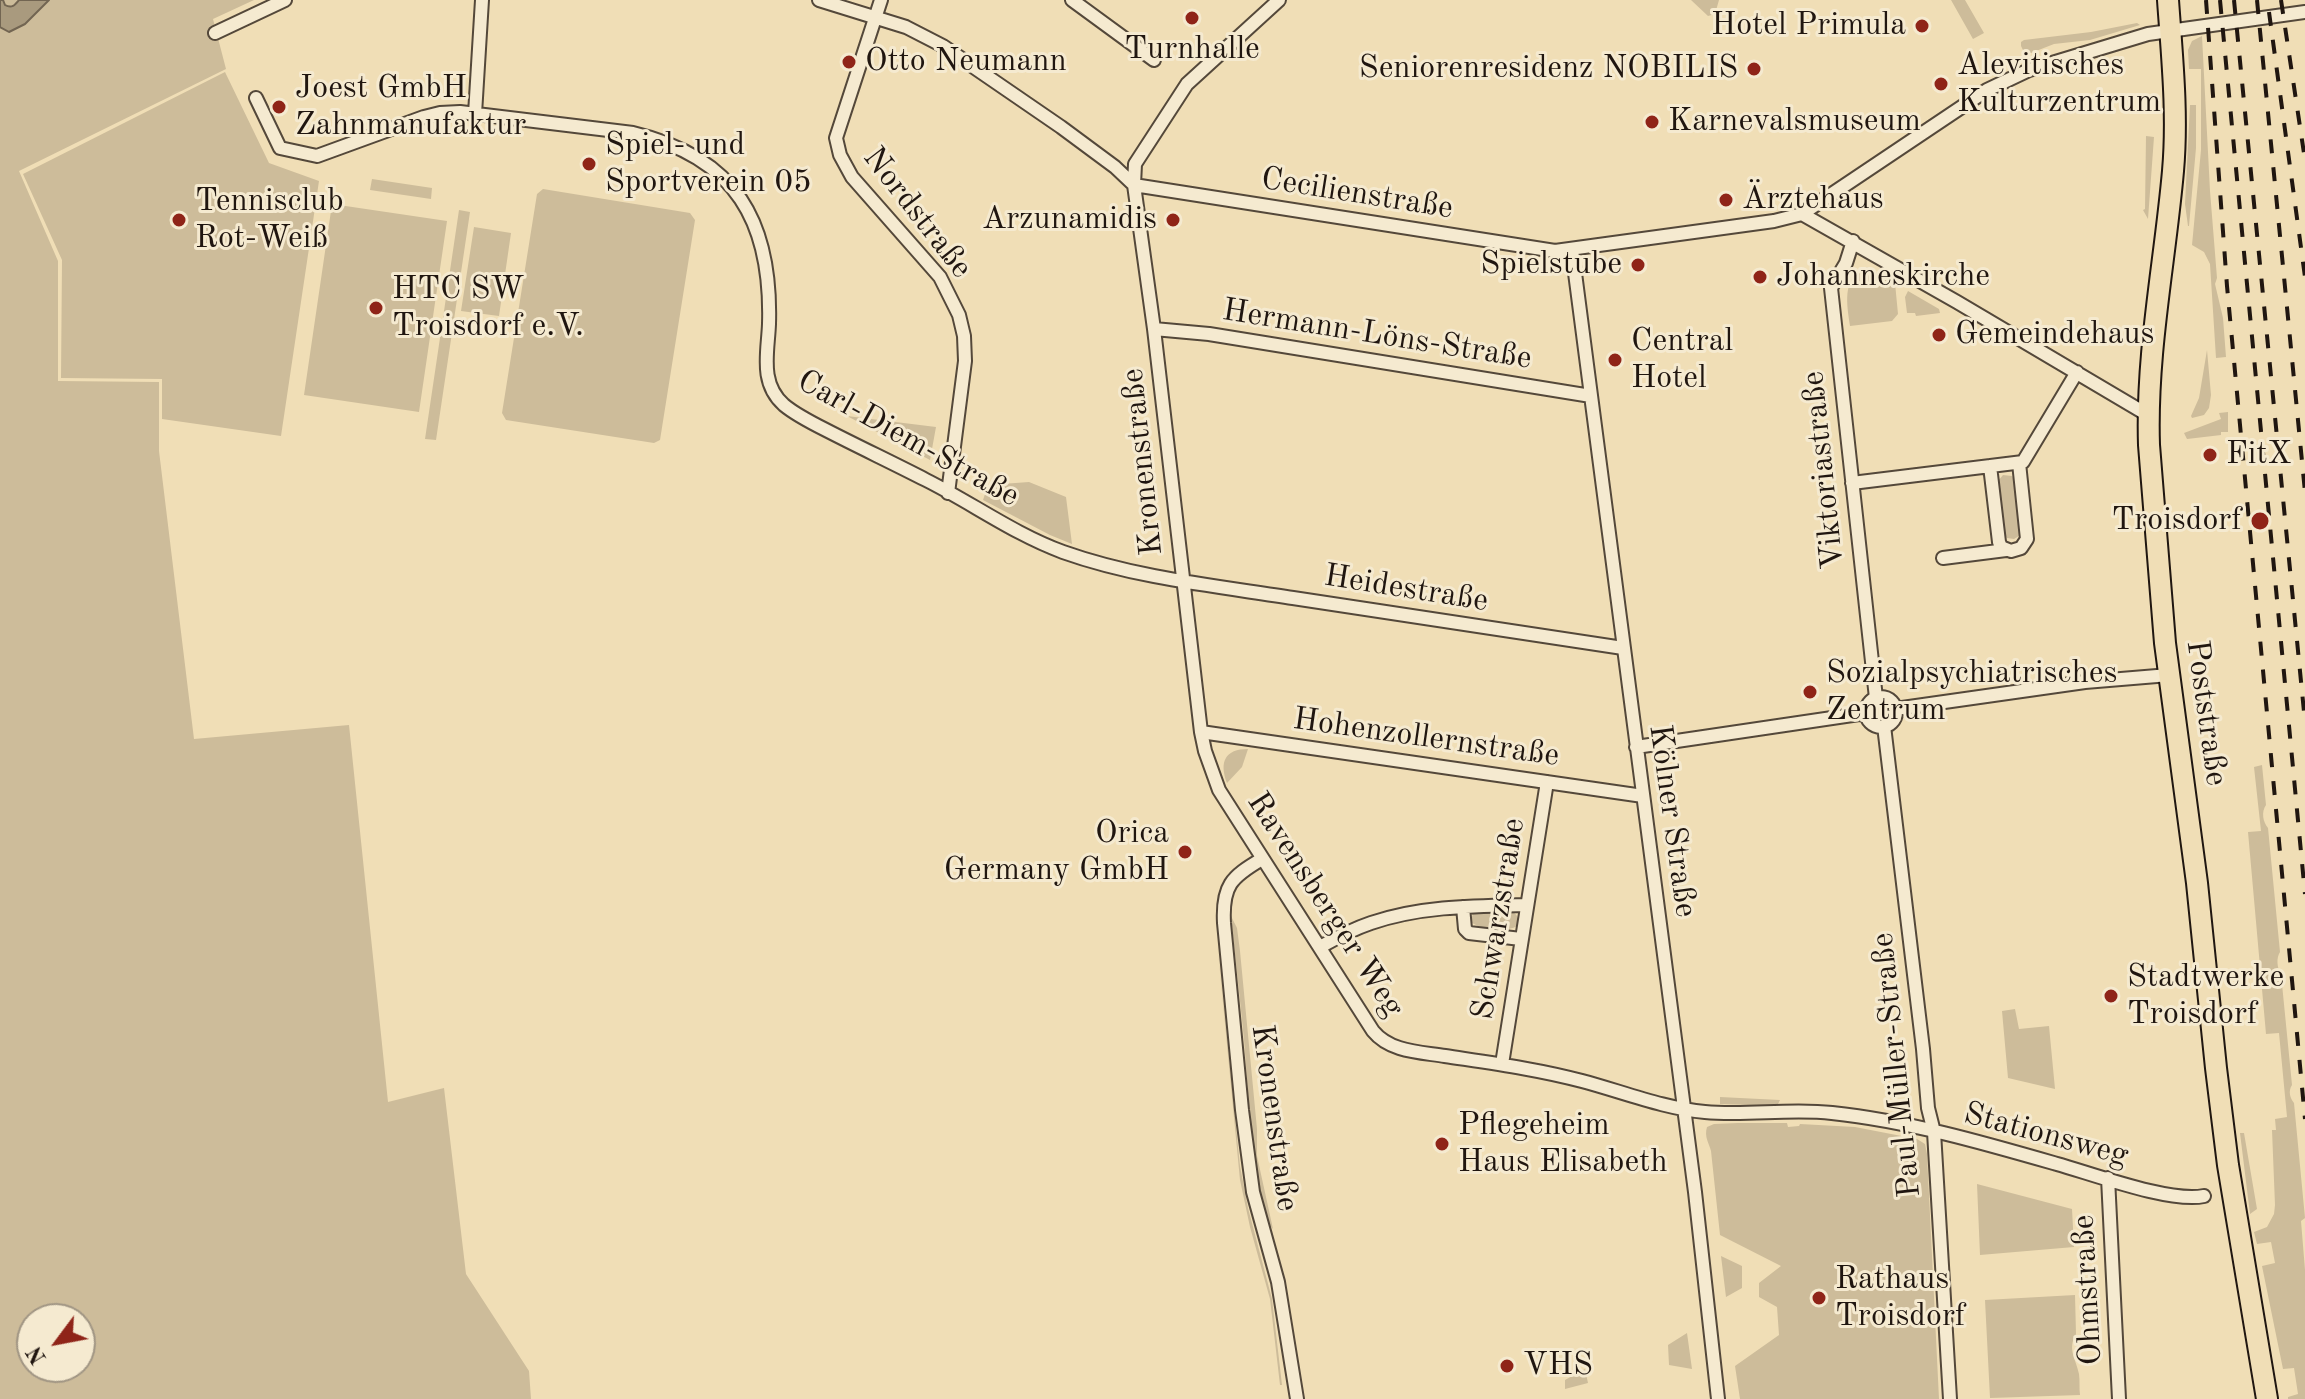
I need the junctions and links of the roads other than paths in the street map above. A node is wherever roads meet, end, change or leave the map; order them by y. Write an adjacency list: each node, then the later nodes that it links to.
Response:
1 (285, 0): 11 (street)
2 (482, 0): 14 (street)
3 (819, 0): 9 (street)
4 (881, 0): 9 (street, Nordstraße)
5 (1072, 0): 12 (street)
6 (1279, 0): 15 (street)
7 (2168, 0): 10 (main road, Poststraße)
8 (2305, 12): 10 (street)
9 (874, 17): 15 (street); 26 (street, Nordstraße)
10 (2170, 31): 16 (street); 22 (main road, Poststraße)
11 (215, 33)
12 (1154, 60)
13 (256, 98): 14 (street, Carl-Diem-Straße)
14 (475, 114): 26 (street, Carl-Diem-Straße)
15 (1134, 185): 18 (street, Cecilienstraße); 19 (street, Kronenstraße)
16 (1802, 214): 17 (street); 18 (street, Cecilienstraße)
17 (1853, 241): 20 (street); 25 (street, Viktoriastraße)
18 (1572, 250): 21 (street, Kölner Straße)
19 (1154, 329): 21 (street, Hermann-Löns-Straße); 29 (street, Kronenstraße)
20 (2077, 372): 22 (street); 23 (street)
21 (1591, 396): 30 (street, Kölner Straße)
22 (2148, 415): 31 (main road, Poststraße)
23 (2019, 463): 24 (street); 27 (street)
24 (1990, 466): 25 (street); 27 (street)
25 (1852, 483): 32 (street, Viktoriastraße)
26 (948, 493): 29 (street, Carl-Diem-Straße)
27 (2006, 550): 28 (street)
28 (1943, 558)
29 (1182, 581): 30 (street, Heidestraße); 36 (street, Kronenstraße)
30 (1623, 648): 37 (street, Kölner Straße)
31 (2169, 675): 33 (street); 54 (main road, Poststraße)
32 (1876, 698): 33 (street); 34 (street)
33 (1895, 709): 35 (street)
34 (1866, 713): 35 (street); 37 (street)
35 (1884, 726): 47 (street, Paul-Müller-Straße)
36 (1201, 732): 38 (street, Hohenzollernstraße); 40 (street, Ravensberger Weg)
37 (1636, 747): 39 (street, Kölner Straße)
38 (1547, 782): 39 (street, Hohenzollernstraße); 41 (street, Schwarzstraße)
39 (1643, 796): 46 (street, Kölner Straße)
40 (1262, 859): 44 (street, Ravensberger Weg); 50 (street, Kronenstraße)
41 (1526, 905): 42 (street); 43 (street, Schwarzstraße)
42 (1463, 907): 43 (street); 44 (street)
43 (1521, 939): 45 (street, Schwarzstraße)
44 (1320, 947): 45 (street, Ravensberger Weg)
45 (1502, 1064): 46 (street, Ravensberger Weg)
46 (1684, 1109): 47 (street, Stationsweg); 51 (street, Kölner Straße)
47 (1934, 1132): 48 (street, Stationsweg); 52 (street, Paul-Müller-Straße)
48 (2108, 1178): 49 (street, Stationsweg); 53 (street, Ohmstraße)
49 (2204, 1196)
50 (1297, 1399)
51 (1718, 1399)
52 (1950, 1399)
53 (2119, 1399)
54 (2267, 1399)

